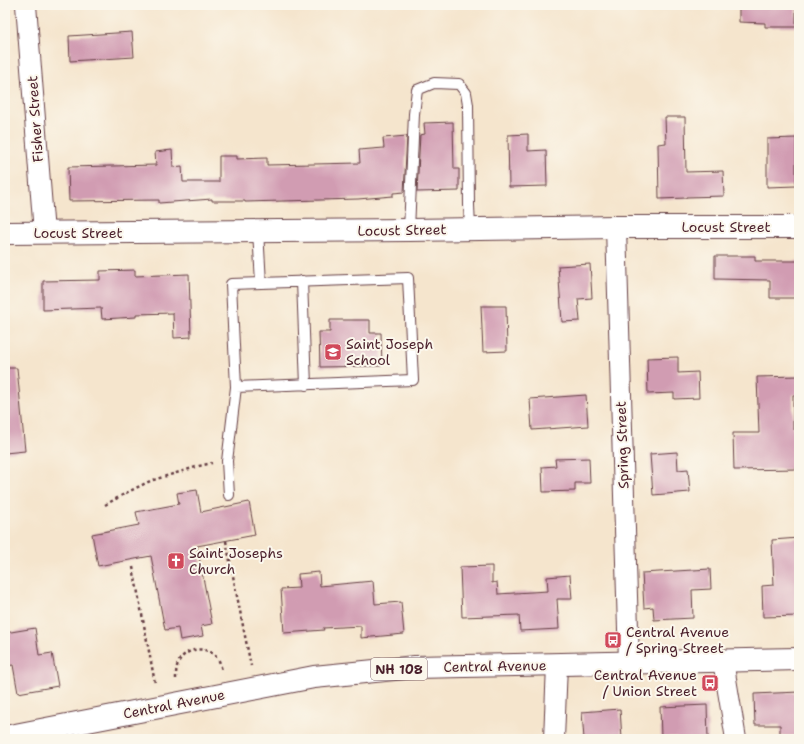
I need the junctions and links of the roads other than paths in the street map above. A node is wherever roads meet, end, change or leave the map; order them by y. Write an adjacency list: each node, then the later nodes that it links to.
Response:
1 (26, 5): 8 (street, Fisher Street)
2 (616, 227): 3 (main road, Locust Street); 4 (main road, Locust Street); 16 (street, Spring Street)
3 (799, 227)
4 (470, 229): 5 (main road, Locust Street); 5 (lane)
5 (409, 230): 6 (main road, Locust Street)
6 (258, 231): 8 (main road, Locust Street); 10 (lane)
7 (5, 233): 8 (main road, Locust Street)
8 (44, 233)
9 (302, 281): 10 (lane); 11 (lane); 11 (lane)
10 (261, 282): 12 (lane)
11 (306, 385): 12 (lane)
12 (236, 387): 13 (lane)
13 (229, 495)
14 (799, 659): 15 (main road, Central Avenue / NH 108)
15 (723, 661): 16 (main road, Central Avenue / NH 108); 20 (street)
16 (629, 663): 17 (main road, Central Avenue / NH 108)
17 (557, 665): 18 (main road, Central Avenue / NH 108); 19 (street)
18 (5, 737)
19 (554, 739)
20 (736, 739)

